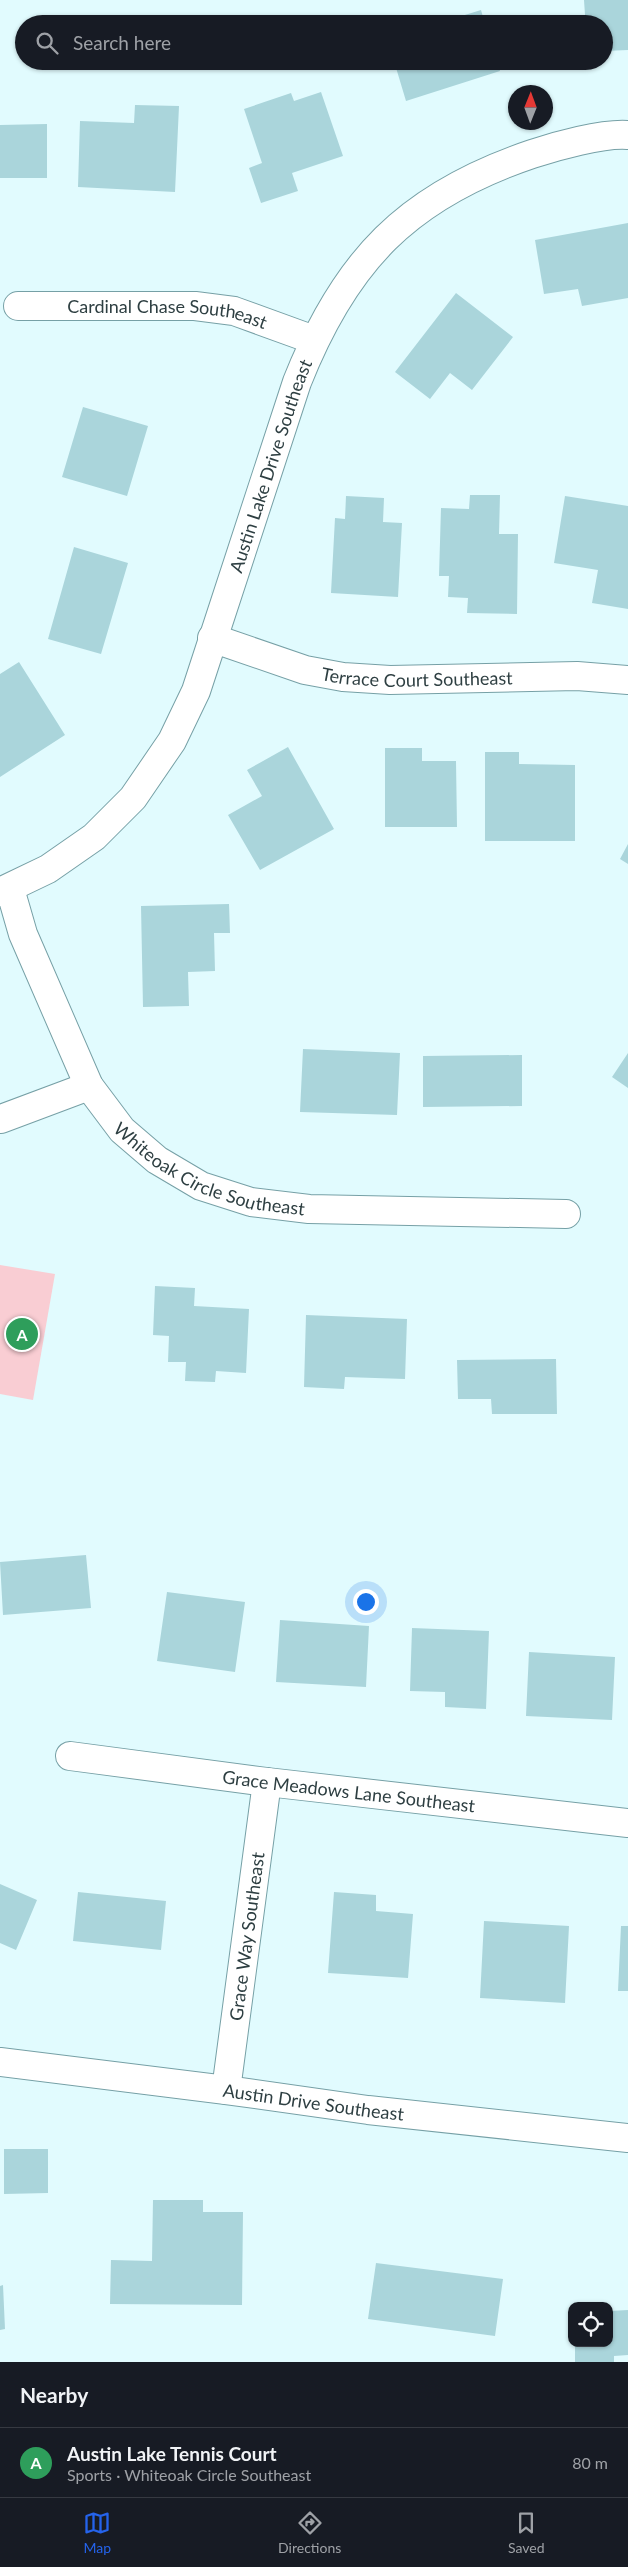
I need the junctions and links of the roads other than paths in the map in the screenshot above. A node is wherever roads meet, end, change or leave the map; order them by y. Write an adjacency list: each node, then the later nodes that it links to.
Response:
1 (628, 135): 3 (street, Austin Lake Drive Southeast)
2 (18, 306): 3 (street, Cardinal Chase Southeast)
3 (314, 340): 4 (street, Austin Lake Drive Southeast)
4 (212, 638): 5 (street, Terrace Court Southeast); 6 (street, Austin Lake Drive Southeast)
5 (628, 680)
6 (5, 891): 7 (street, Whiteoak Circle Southeast)
7 (89, 1086): 8 (street); 9 (street, Whiteoak Circle Southeast)
8 (1, 1119)
9 (566, 1214)
10 (70, 1756): 11 (street, Grace Meadows Lane Southeast)
11 (267, 1782): 12 (street, Grace Meadows Lane Southeast); 14 (street, Grace Way Southeast)
12 (628, 1823)
13 (0, 2062): 14 (street, Austin Drive Southeast)
14 (226, 2090): 15 (street, Austin Drive Southeast)
15 (628, 2138)

